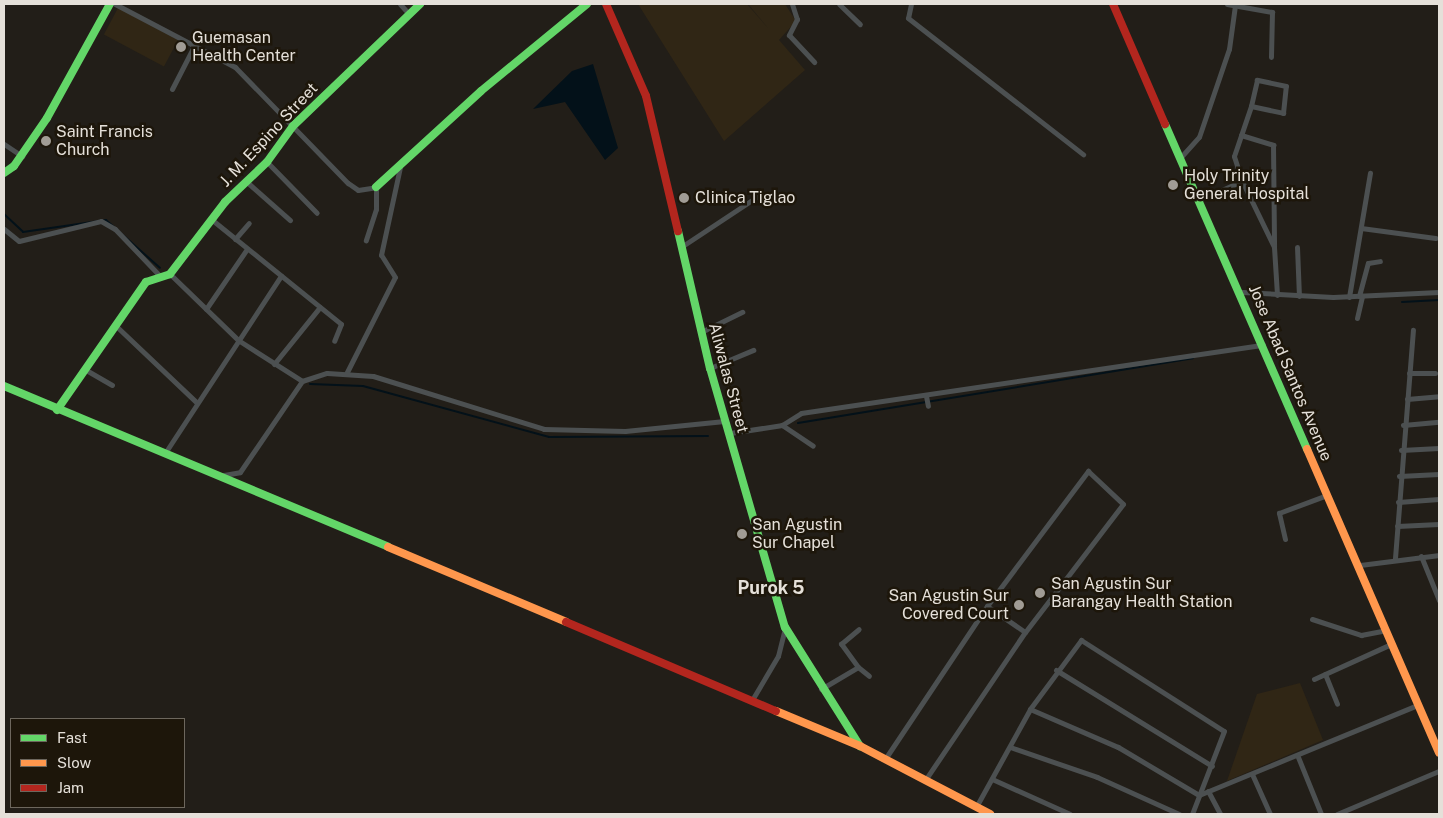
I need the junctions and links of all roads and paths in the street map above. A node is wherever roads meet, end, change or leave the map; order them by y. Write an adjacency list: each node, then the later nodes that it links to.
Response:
1 (110, 4): 24 (main road)
2 (115, 4): 15 (street)
3 (400, 4): 13 (street)
4 (420, 4): 13 (main road, J. M. Espino Street)
5 (587, 4): 27 (main road)
6 (606, 4): 44 (main road, Aliwalas Street)
7 (792, 4): 17 (street)
8 (839, 4): 14 (street)
9 (911, 4): 23 (street)
10 (1113, 4): 25 (main road, Jose Abad Santos Avenue)
11 (1227, 4): 12 (street)
12 (1234, 5): 16 (street); 25 (street)
13 (409, 14): 20 (main road, J. M. Espino Street)
14 (860, 24)
15 (194, 46): 18 (street); 20 (street)
16 (1271, 57)
17 (814, 62)
18 (172, 88)
19 (1250, 106): 19 (street); 21 (street)
20 (293, 126): 26 (main road, J. M. Espino Street); 32 (street)
21 (1241, 135): 30 (street); 45 (street)
22 (4, 144): 24 (street)
23 (1082, 154)
24 (22, 156): 28 (main road)
25 (1180, 158): 34 (main road, Jose Abad Santos Avenue)
26 (267, 162): 31 (main road, J. M. Espino Street); 35 (street)
27 (400, 167): 32 (main road); 72 (street)
28 (4, 173)
29 (1370, 173): 39 (street)
30 (1242, 181): 34 (street); 45 (street)
31 (248, 183): 36 (main road, J. M. Espino Street); 37 (street)
32 (376, 188): 43 (street)
33 (761, 194): 44 (street)
34 (1199, 200): 52 (main road, Jose Abad Santos Avenue)
35 (317, 213)
36 (211, 219): 42 (street); 49 (main road, J. M. Espino Street)
37 (290, 220)
38 (249, 223): 42 (street)
39 (1361, 228): 41 (street); 57 (street)
40 (4, 229): 50 (street)
41 (1435, 238)
42 (235, 239): 47 (street)
43 (366, 240)
44 (681, 247): 64 (main road, Aliwalas Street)
45 (1274, 247): 54 (street)
46 (1297, 247): 55 (street)
47 (247, 249): 51 (street); 59 (street)
48 (1380, 261): 56 (street)
49 (170, 274): 50 (main road); 59 (street)
50 (160, 276): 62 (main road)
51 (281, 276): 58 (street); 65 (street)
52 (1242, 292): 54 (street); 67 (main road, Jose Abad Santos Avenue)
53 (1439, 292): 56 (street)
54 (1277, 295): 55 (street)
55 (1299, 296): 57 (street)
56 (1361, 296): 57 (street); 61 (street)
57 (1349, 297)
58 (320, 307): 66 (street); 69 (street)
59 (206, 309): 65 (street)
60 (742, 312): 64 (street)
61 (1357, 318)
62 (115, 325): 71 (main road); 81 (street)
63 (1412, 330): 73 (street)
64 (701, 332): 70 (main road, Aliwalas Street)
65 (238, 340): 69 (street); 81 (street)
66 (334, 341)
67 (1264, 345): 79 (street); 96 (main road, Jose Abad Santos Avenue)
68 (753, 350): 70 (street)
69 (274, 364): 75 (street)
70 (710, 368): 84 (main road, Aliwalas Street)
71 (86, 370): 76 (street); 83 (main road)
72 (347, 372): 75 (street); 84 (street)
73 (1409, 373): 74 (street); 80 (street)
74 (1435, 373)
75 (302, 381): 94 (street)
76 (112, 385)
77 (4, 386): 83 (main road)
78 (1439, 396): 80 (street)
79 (926, 397): 82 (street); 86 (street)
80 (1407, 399): 87 (street)
81 (196, 402): 92 (street)
82 (928, 406)
83 (57, 410): 92 (main road)
84 (725, 421): 88 (main road, Aliwalas Street)
85 (1439, 422): 87 (street)
86 (782, 425): 88 (street); 89 (street)
87 (1403, 425): 91 (street)
88 (730, 432): 111 (main road, Aliwalas Street)
89 (814, 446)
90 (1439, 448): 91 (street)
91 (1401, 450): 95 (street)
92 (165, 453): 94 (main road)
93 (1439, 474): 95 (street)
94 (218, 476): 122 (main road)
95 (1399, 476): 98 (street)
96 (1327, 495): 101 (street); 105 (main road, Jose Abad Santos Avenue)
97 (1439, 499): 98 (street)
98 (1398, 502): 100 (street)
99 (1439, 524): 100 (street)
100 (1397, 526): 104 (street)
101 (1285, 539)
102 (1439, 555): 103 (street)
103 (1421, 556): 104 (street); 106 (street)
104 (1395, 558): 105 (street)
105 (1360, 564): 113 (main road, Jose Abad Santos Avenue)
106 (1432, 584): 107 (street); 108 (street)
107 (1439, 584)
108 (1439, 600)
109 (987, 606): 114 (street); 114 (street); 130 (street)
110 (1312, 619): 113 (street)
111 (785, 627): 121 (main road, Aliwalas Street); 122 (street)
112 (859, 629): 116 (street)
113 (1389, 630): 115 (main road, Jose Abad Santos Avenue)
114 (1025, 632): 135 (street)
115 (1394, 643): 118 (street); 124 (main road, Jose Abad Santos Avenue)
116 (858, 668): 119 (street); 121 (street)
117 (1056, 670): 125 (street); 131 (street); 131 (street)
118 (1325, 674): 120 (street); 123 (street)
119 (869, 676)
120 (1314, 679)
121 (821, 689): 126 (main road, Aliwalas Street)
122 (752, 700): 126 (main road)
123 (1338, 704)
124 (1420, 704): 128 (main road, Jose Abad Santos Avenue); 129 (street)
125 (1030, 709): 127 (street); 137 (street)
126 (860, 746): 130 (main road)
127 (1010, 747): 134 (street); 141 (street)
128 (1439, 753)
129 (1298, 756): 133 (street); 145 (street)
130 (885, 759): 135 (main road)
131 (1212, 766): 137 (street)
132 (1439, 771): 146 (street)
133 (1252, 774): 136 (street); 144 (street)
134 (992, 779): 138 (street); 140 (street)
135 (925, 780): 138 (main road)
136 (1208, 791): 137 (street); 143 (street)
137 (1199, 795): 142 (street)
138 (976, 807): 139 (main road)
139 (990, 814)
140 (1070, 814)
141 (1179, 814)
142 (1192, 814)
143 (1220, 814)
144 (1270, 814)
145 (1321, 814)
146 (1336, 814)

